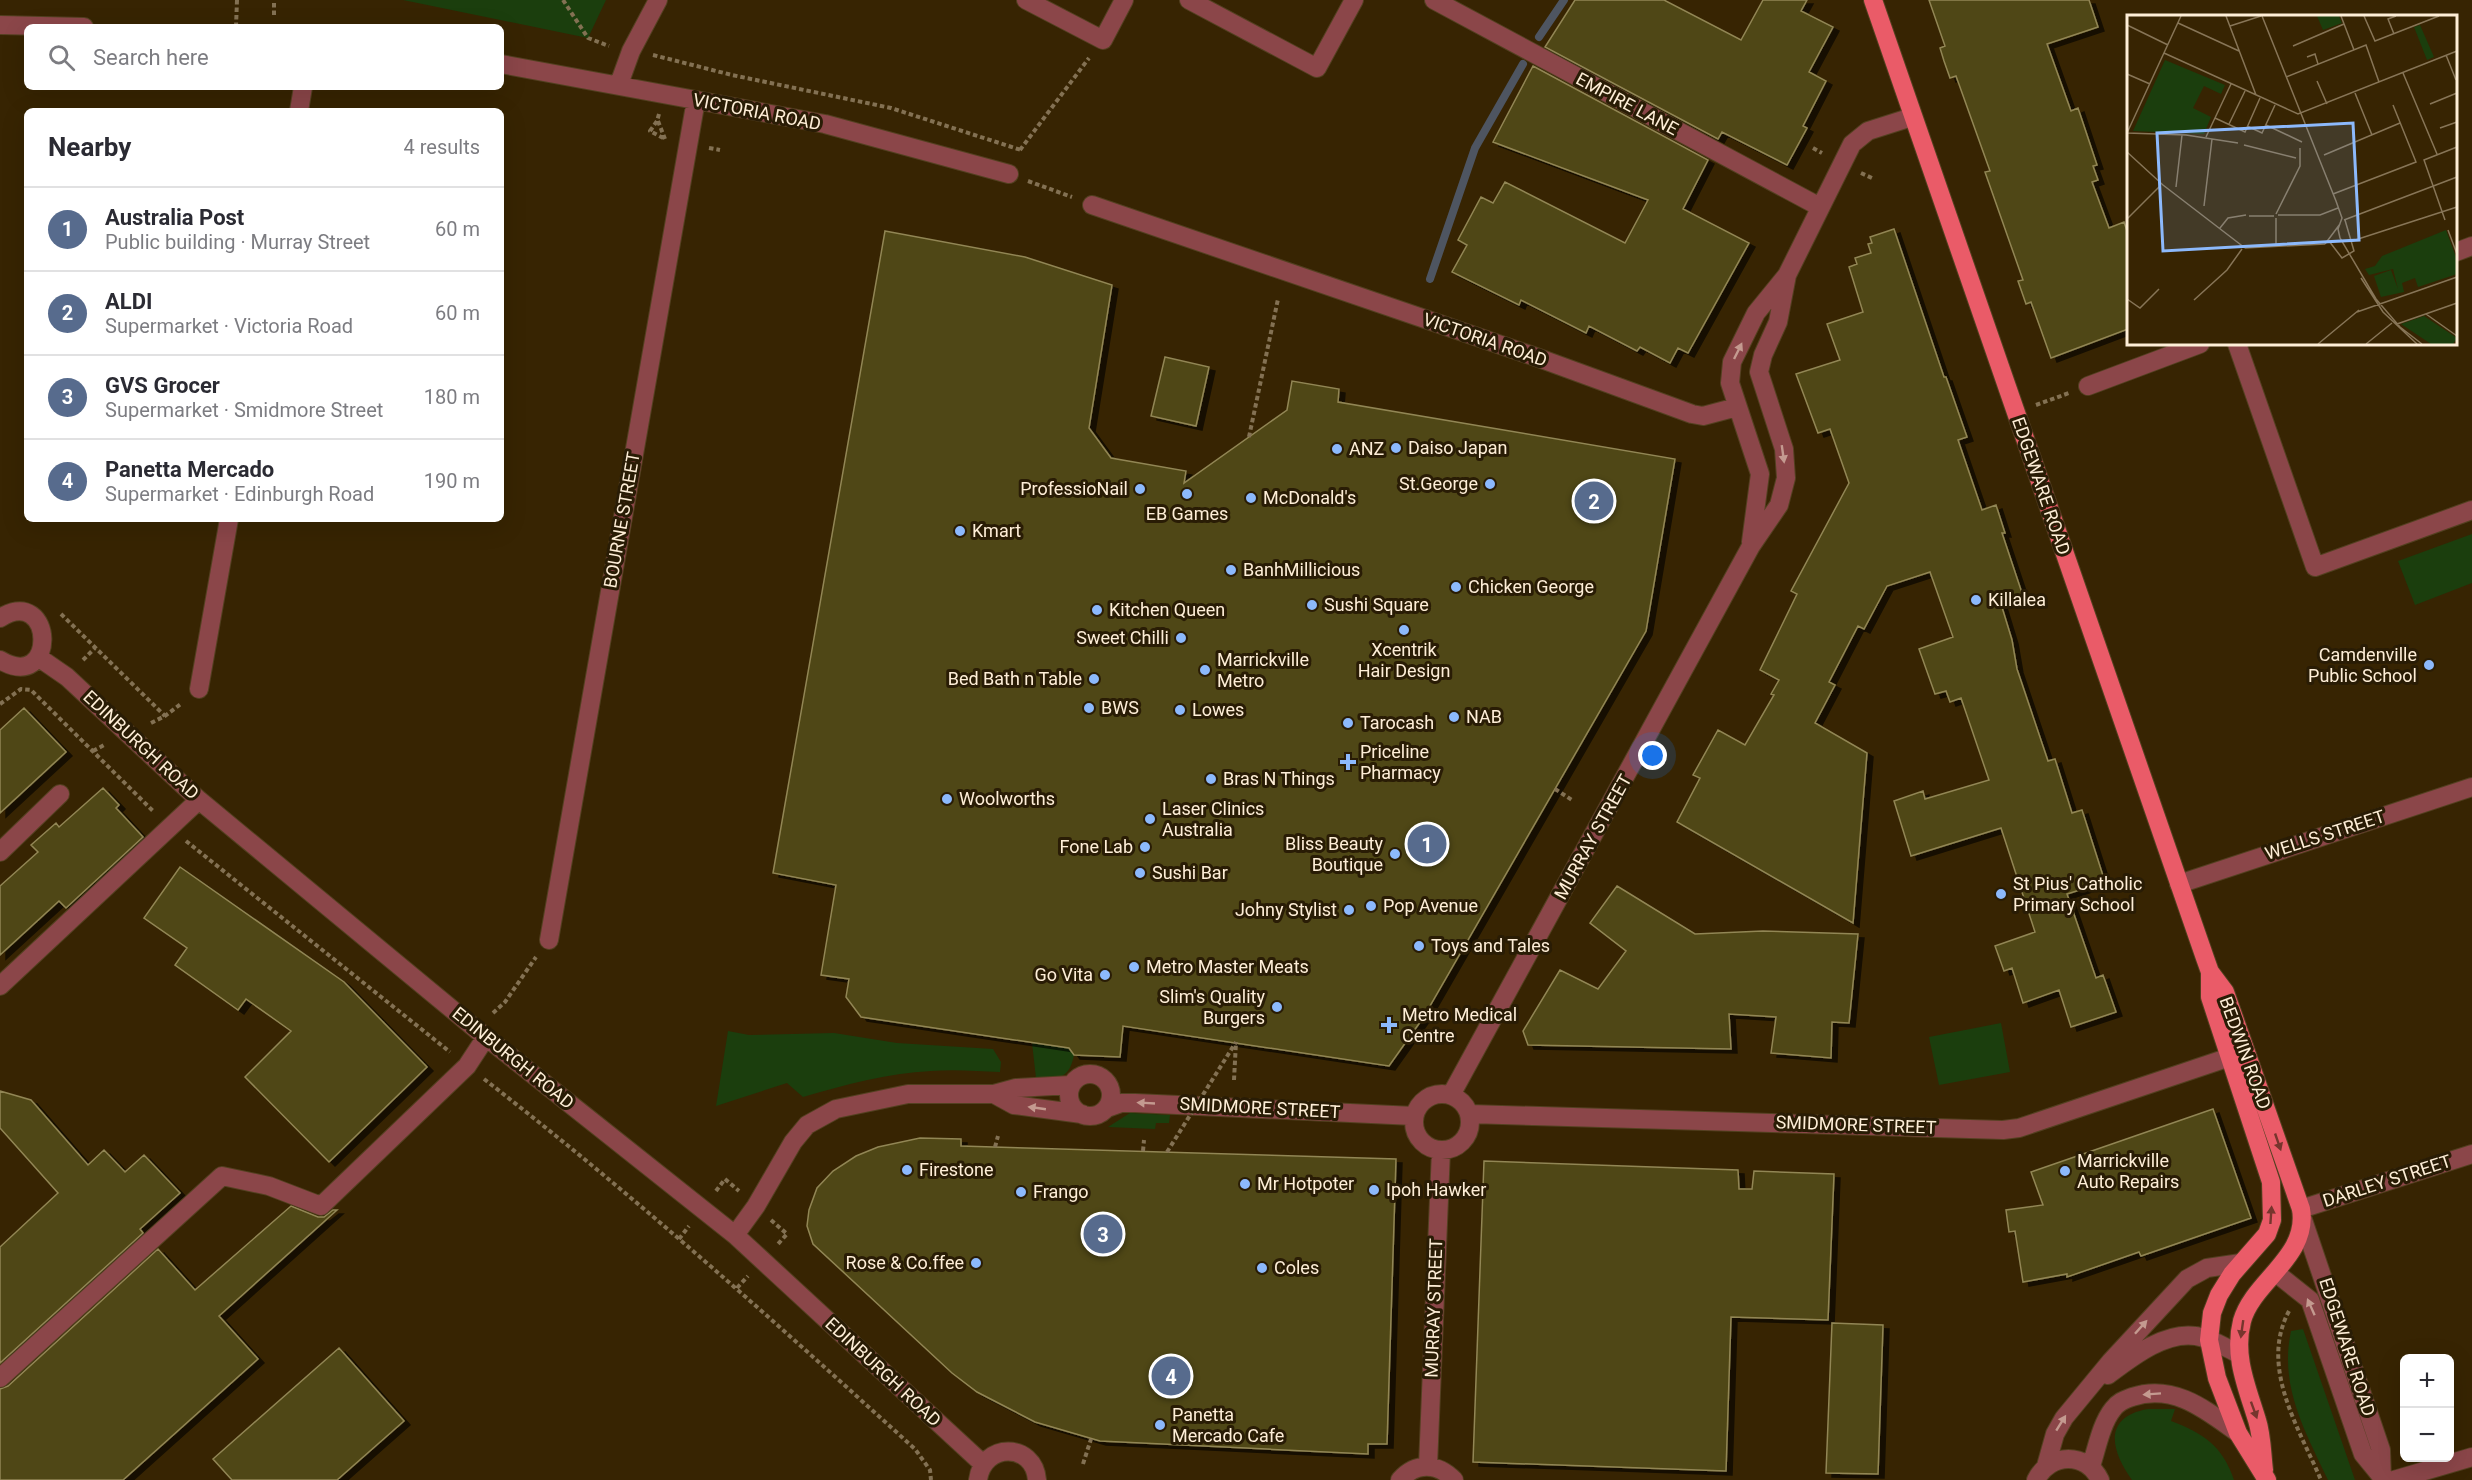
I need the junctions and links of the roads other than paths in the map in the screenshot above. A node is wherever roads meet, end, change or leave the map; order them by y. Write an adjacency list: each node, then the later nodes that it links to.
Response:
1 (658, 0): 11 (street)
2 (1026, 0): 3 (street)
3 (1124, 0)
4 (1189, 0): 5 (street)
5 (1354, 0)
6 (1434, 0): 18 (street, EMPIRE LANE)
7 (1873, 0): 15 (main road, EDGEWARE ROAD)
8 (0, 25): 9 (street)
9 (24, 26)
10 (504, 65): 11 (street, VICTORIA ROAD)
11 (619, 84): 13 (street, VICTORIA ROAD)
12 (302, 90): 14 (street)
13 (696, 100): 16 (street, VICTORIA ROAD); 38 (street, BOURNE STREET)
14 (300, 108)
15 (1912, 117): 18 (street); 37 (main road, EDGEWARE ROAD)
16 (1009, 174)
17 (1092, 205): 25 (street, VICTORIA ROAD)
18 (1820, 207): 21 (street)
19 (2472, 246): 20 (street)
20 (2457, 252)
21 (1787, 275): 25 (street, one-way to 21); 28 (street, MURRAY STREET, one-way to 28)
22 (2197, 345): 24 (street)
23 (2237, 345): 26 (street)
24 (2088, 386)
25 (1737, 407): 28 (street, MURRAY STREET)
26 (2472, 510)
27 (228, 522): 32 (street)
28 (1751, 546): 45 (street, MURRAY STREET)
29 (0, 618): 30 (street)
30 (38, 657): 31 (street); 35 (street, EDINBURGH ROAD)
31 (0, 661)
32 (199, 689)
33 (2472, 787): 37 (street, WELLS STREET)
34 (60, 794): 36 (street)
35 (200, 800): 40 (street); 41 (street, EDINBURGH ROAD)
36 (0, 852)
37 (2179, 884): 39 (main road, EDGEWARE ROAD)
38 (549, 940)
39 (2210, 972): 42 (main road, BEDWIN ROAD); 52 (main road, BEDWIN ROAD, one-way to 52)
40 (0, 986)
41 (482, 1034): 53 (street, EDINBURGH ROAD); 61 (street)
42 (2230, 1057): 48 (street, SMIDMORE STREET); 54 (main road, BEDWIN ROAD, one-way to 42)
43 (1071, 1085): 44 (street, SMIDMORE STREET); 46 (street, SMIDMORE STREET); 47 (street)
44 (994, 1094): 47 (street, SMIDMORE STREET, one-way to 44); 53 (street, SMIDMORE STREET)
45 (1451, 1095): 48 (street); 49 (street)
46 (1107, 1108): 47 (street, SMIDMORE STREET); 49 (street, SMIDMORE STREET, one-way to 46)
47 (1082, 1114)
48 (1470, 1114): 50 (street)
49 (1414, 1116): 50 (street)
50 (1441, 1150): 68 (street, MURRAY STREET)
51 (2472, 1154): 52 (street, DARLEY STREET)
52 (2302, 1215): 55 (main road, BEDWIN ROAD); 56 (street, EDGEWARE ROAD)
53 (735, 1235): 69 (street, EDINBURGH ROAD)
54 (2241, 1263): 57 (main road, BEDWIN ROAD); 63 (street, one-way to 54)
55 (2276, 1273): 58 (street, EDGEWARE ROAD, one-way to 55); 59 (main road, BEDWIN ROAD, one-way to 59)
56 (2343, 1335): 58 (street); 60 (street, EDGEWARE ROAD)
57 (2209, 1340): 59 (street); 63 (street); 66 (main road, BEDWIN ROAD)
58 (2324, 1341): 62 (street, EDGEWARE ROAD)
59 (2239, 1354): 72 (main road, BEDWIN ROAD, one-way to 72)
60 (2356, 1373): 62 (street); 64 (street, EDGEWARE ROAD)
61 (0, 1378)
62 (2337, 1379): 65 (street, EDGEWARE ROAD)
63 (2090, 1388): 70 (street, one-way to 63)
64 (2370, 1418): 65 (street); 73 (street, EDGEWARE ROAD)
65 (2352, 1424): 73 (street, EDGEWARE ROAD)
66 (2238, 1433): 71 (street, one-way to 71); 72 (main road, BEDWIN ROAD)
67 (2472, 1457): 73 (street)
68 (1428, 1466): 75 (street); 76 (street)
69 (980, 1472): 74 (street)
70 (2041, 1473): 71 (street)
71 (2096, 1473)
72 (2266, 1478)
73 (2386, 1479)
74 (1037, 1480)
75 (1400, 1480)
76 (1454, 1480)

